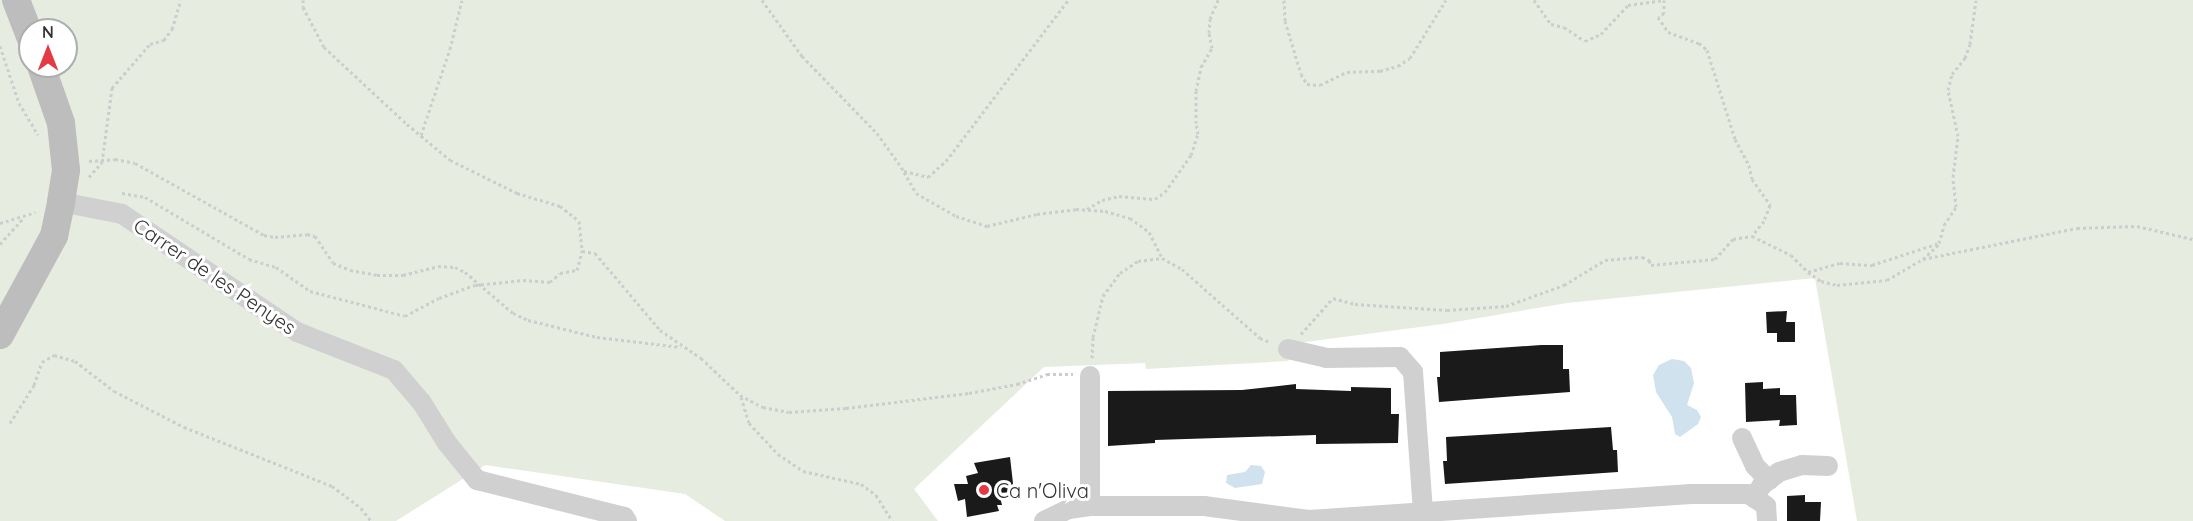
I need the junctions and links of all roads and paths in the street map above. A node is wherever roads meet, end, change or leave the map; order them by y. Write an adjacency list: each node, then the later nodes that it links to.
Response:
1 (16, 0): 13 (main road)
2 (181, 0): 18 (path)
3 (303, 0): 16 (path)
4 (462, 0): 16 (path)
5 (762, 0): 19 (path)
6 (1068, 0): 19 (path)
7 (1218, 0): 22 (path)
8 (1284, 0): 9 (path)
9 (1446, 0)
10 (1534, 0): 11 (path)
11 (1663, 0): 24 (path)
12 (1976, 0): 26 (path)
13 (23, 18)
14 (0, 46): 17 (path)
15 (45, 78): 17 (main road)
16 (421, 135): 28 (path)
17 (64, 158): 18 (path); 21 (main road)
18 (103, 160): 21 (path); 32 (path)
19 (904, 171): 22 (path)
20 (120, 193): 32 (path)
21 (62, 202): 33 (main road); 46 (street, Carrer de les Penyes)
22 (1085, 210): 29 (path)
23 (0, 223): 27 (path)
24 (1752, 236): 31 (path); 35 (path)
25 (2193, 239): 30 (path)
26 (1939, 243): 30 (path); 31 (path)
27 (0, 244)
28 (582, 251): 32 (path); 34 (path)
29 (1162, 258): 35 (path); 36 (path)
30 (1923, 260): 31 (path)
31 (1808, 272)
32 (479, 284): 34 (path)
33 (0, 336)
34 (683, 348): 37 (path)
35 (1288, 349): 44 (street)
36 (1090, 376): 37 (path); 43 (street)
37 (740, 395): 47 (path)
38 (10, 423): 45 (path)
39 (1742, 438): 41 (street)
40 (1827, 466): 41 (street)
41 (1769, 480): 42 (street)
42 (1754, 498): 44 (street); 50 (street)
43 (1090, 506): 44 (street); 48 (street); 49 (street)
44 (1423, 513)
45 (371, 521)
46 (627, 521)
47 (892, 521)
48 (1044, 521)
49 (1107, 521)
50 (1767, 521)

